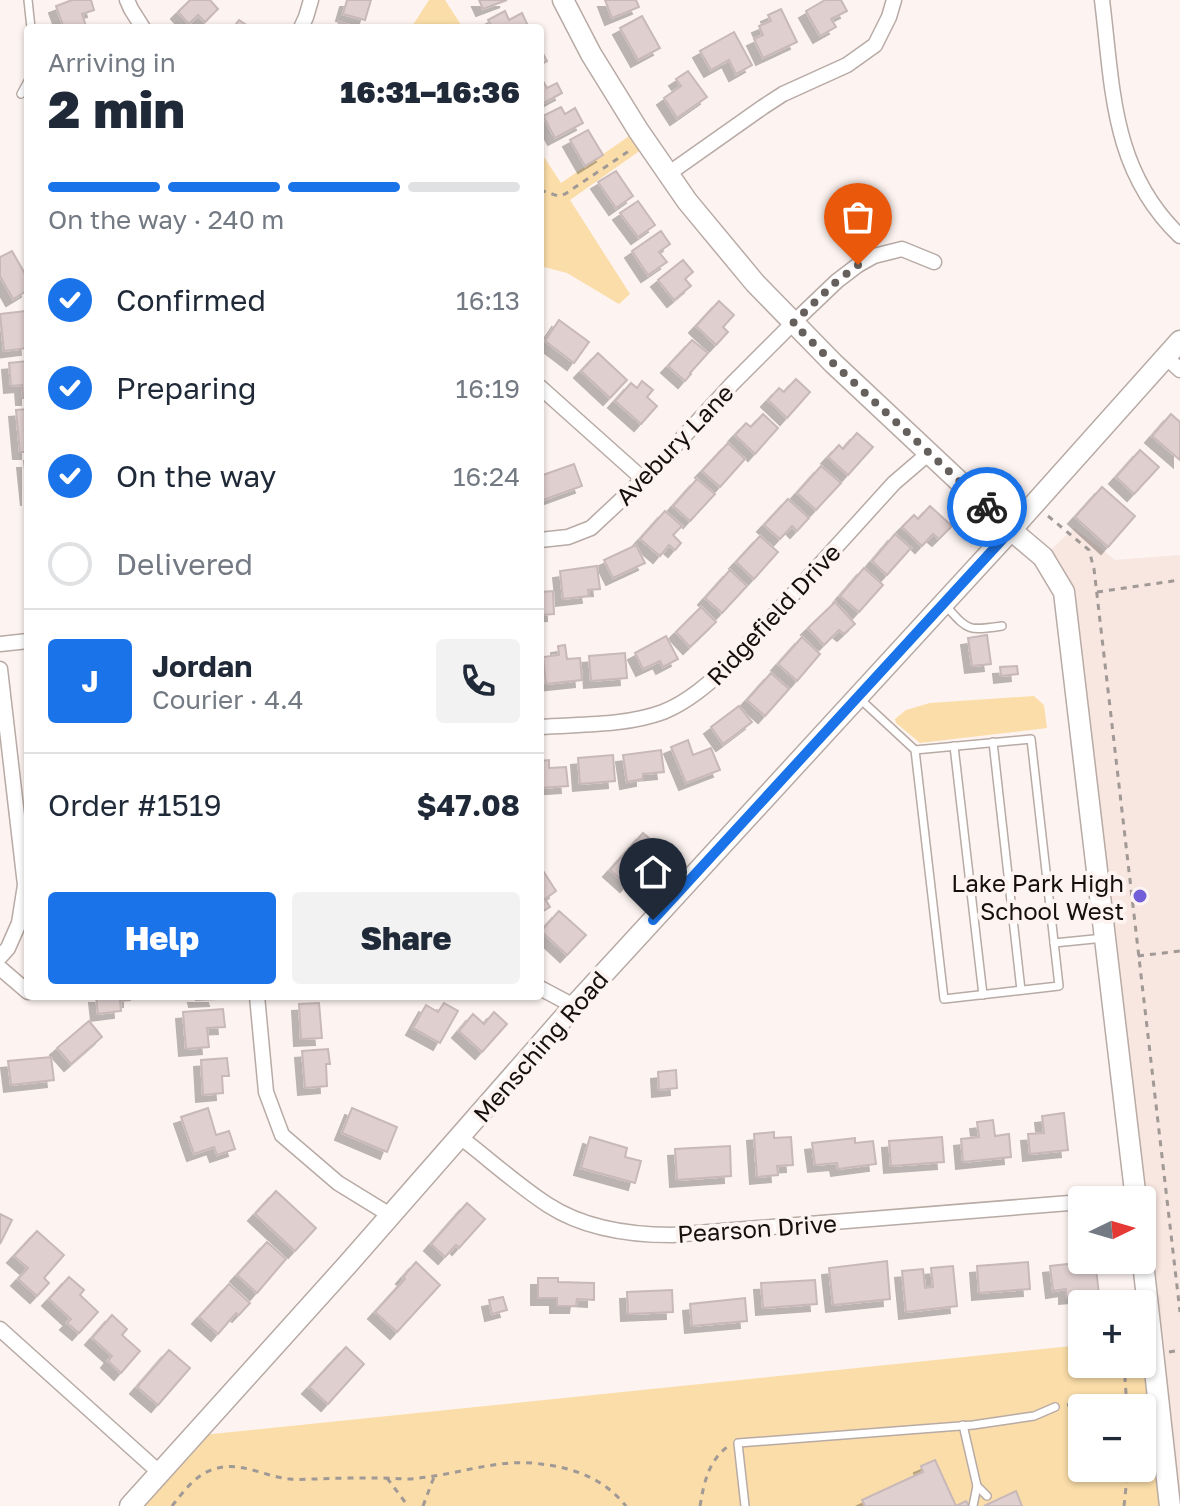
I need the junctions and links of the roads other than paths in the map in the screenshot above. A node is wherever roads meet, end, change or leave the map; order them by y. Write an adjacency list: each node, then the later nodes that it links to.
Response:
1 (28, 0): 7 (lane)
2 (127, 0): 8 (street)
3 (311, 0): 9 (street)
4 (563, 0): 12 (street)
5 (894, 0): 12 (street)
6 (1102, 0): 13 (street)
7 (31, 24)
8 (140, 24)
9 (303, 24)
10 (24, 88): 11 (lane)
11 (21, 94)
12 (668, 174): 15 (street)
13 (1180, 236)
14 (934, 262): 15 (street, Avebury Lane)
15 (793, 323): 19 (street); 20 (street, Avebury Lane)
16 (1180, 341): 17 (street, Mensching Road)
17 (1173, 364): 21 (street, Mensching Road)
18 (544, 391): 20 (street)
19 (929, 453): 21 (street); 29 (street, Ridgefield Drive)
20 (643, 479): 22 (street, Avebury Lane)
21 (1011, 530): 23 (street, Mensching Road); 35 (street)
22 (544, 540)
23 (943, 603): 24 (lane); 28 (street, Mensching Road)
24 (1002, 626)
25 (24, 641): 26 (street)
26 (0, 644)
27 (0, 669): 33 (street)
28 (857, 697): 32 (lane); 44 (street, Mensching Road)
29 (544, 727)
30 (993, 742): 31 (lane); 36 (lane); 41 (lane)
31 (954, 746): 32 (lane); 42 (lane)
32 (915, 750): 42 (lane)
33 (24, 876)
34 (24, 891): 37 (street)
35 (1105, 937): 36 (lane); 46 (street)
36 (1054, 943): 41 (lane)
37 (0, 957)
38 (0, 968): 39 (street)
39 (24, 989)
40 (544, 990): 44 (street)
41 (1021, 990): 42 (lane)
42 (983, 995)
43 (257, 1000): 48 (street)
44 (574, 1006): 45 (street, Mensching Road)
45 (460, 1137): 47 (street, Pearson Drive); 48 (street, Mensching Road)
46 (1134, 1186)
47 (1068, 1203)
48 (390, 1215): 53 (street, Mensching Road)
49 (1144, 1274): 59 (street)
50 (0, 1329): 53 (street)
51 (1055, 1407): 52 (lane)
52 (963, 1425): 54 (lane); 57 (lane)
53 (160, 1473): 56 (street, Mensching Road)
54 (977, 1486): 55 (lane); 58 (lane)
55 (987, 1496)
56 (130, 1506)
57 (745, 1506)
58 (973, 1506)
59 (1170, 1506)

